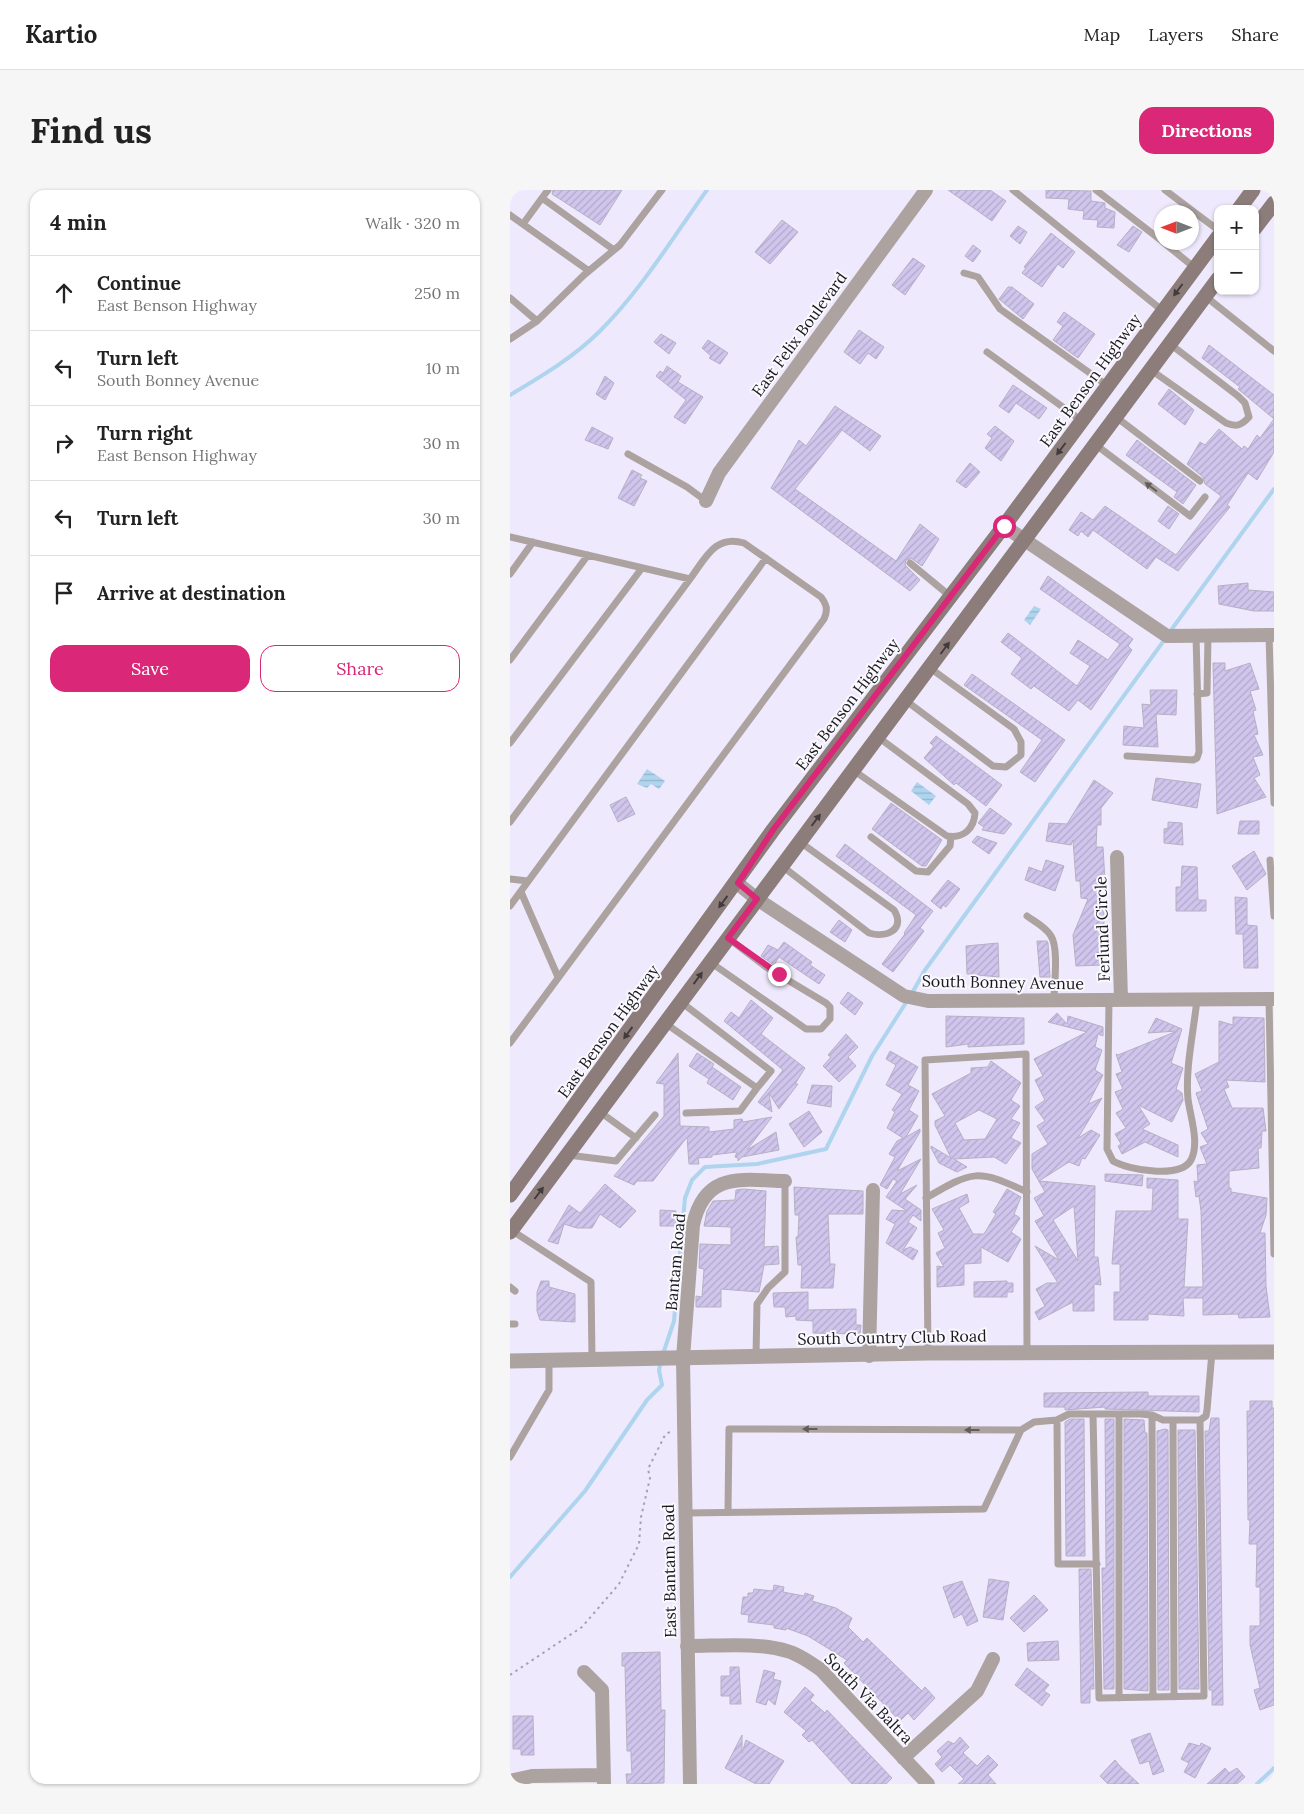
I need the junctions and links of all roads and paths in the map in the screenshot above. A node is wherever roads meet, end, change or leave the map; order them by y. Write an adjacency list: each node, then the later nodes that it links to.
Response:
1 (548, 190): 8 (lane)
2 (662, 190): 16 (lane)
3 (926, 190): 39 (street, East Felix Boulevard)
4 (1013, 190): 25 (lane)
5 (1096, 190): 15 (lane)
6 (1165, 190): 14 (lane)
7 (1252, 190): 10 (main road)
8 (542, 198): 13 (lane); 16 (lane)
9 (1274, 203): 12 (main road)
10 (1242, 205)
11 (510, 215): 13 (lane)
12 (1259, 223)
13 (523, 224): 20 (lane)
14 (1214, 227)
15 (1154, 236)
16 (614, 250): 20 (lane)
17 (1172, 250): 19 (lane)
18 (1212, 255): 19 (main road, East Benson Highway)
19 (1195, 268): 25 (main road, East Benson Highway, one-way to 25)
20 (589, 271): 26 (lane)
21 (964, 273): 32 (lane)
22 (1214, 284): 23 (main road)
23 (1204, 296): 28 (main road); 29 (lane)
24 (510, 298): 26 (lane)
25 (1163, 312): 32 (main road, East Benson Highway)
26 (537, 322): 27 (lane)
27 (510, 339)
28 (1170, 344): 31 (main road); 31 (lane)
29 (1274, 351)
30 (987, 352): 34 (lane)
31 (1151, 370): 33 (main road)
32 (1108, 386): 34 (main road, East Benson Highway)
33 (1116, 417): 35 (main road); 37 (lane)
34 (1082, 421): 40 (main road, East Benson Highway, one-way to 40)
35 (1096, 445): 38 (lane, one-way to 35); 42 (main road)
36 (628, 454): 39 (lane)
37 (1200, 481)
38 (1204, 497)
39 (706, 501)
40 (1004, 526): 42 (street); 50 (main road, East Benson Highway)
41 (510, 537): 43 (lane)
42 (1026, 540): 51 (street); 54 (main road, one-way to 42)
43 (533, 542): 44 (lane); 48 (lane)
44 (588, 555): 47 (lane); 53 (lane)
45 (766, 558): 49 (lane); 70 (lane); 79 (lane)
46 (910, 564): 50 (lane)
47 (642, 568): 49 (lane); 58 (lane)
48 (510, 574)
49 (690, 579): 62 (lane)
50 (950, 597): 71 (main road, East Benson Highway)
51 (1202, 635): 52 (street); 55 (lane); 55 (lane)
52 (1272, 635): 61 (lane)
53 (510, 660)
54 (930, 668): 56 (main road); 56 (lane)
55 (1197, 694): 59 (lane)
56 (905, 700): 57 (main road)
57 (878, 737): 60 (main road); 63 (lane)
58 (510, 743)
59 (1126, 756)
60 (853, 770): 63 (lane); 65 (main road, one-way to 60)
61 (1274, 803)
62 (510, 822)
63 (950, 836): 64 (lane)
64 (871, 837)
65 (800, 841): 68 (main road); 68 (lane)
66 (1117, 857): 83 (street, Ferlund Circle)
67 (1270, 860): 76 (lane)
68 (781, 866): 73 (main road)
69 (510, 879): 70 (lane)
70 (528, 881): 72 (lane)
71 (738, 883): 73 (street, South Bonney Avenue); 96 (main road, East Benson Highway, one-way to 96)
72 (521, 892): 74 (lane); 79 (lane)
73 (757, 899): 77 (main road); 82 (street, South Bonney Avenue)
74 (510, 906)
75 (1026, 916): 82 (lane)
76 (1274, 916)
77 (728, 938): 78 (main road); 78 (lane)
78 (710, 962): 84 (main road, one-way to 78)
79 (558, 977): 86 (lane)
80 (1197, 999): 81 (street, South Bonney Avenue); 83 (street, South Bonney Avenue); 83 (lane)
81 (1271, 999): 99 (lane)
82 (1054, 1000): 83 (street, South Bonney Avenue)
83 (1115, 1000)
84 (680, 1002): 85 (main road); 87 (lane)
85 (665, 1022): 87 (lane); 88 (main road)
86 (510, 1043)
87 (757, 1088): 89 (lane)
88 (600, 1112): 91 (lane); 92 (main road)
89 (686, 1113)
90 (655, 1115): 91 (lane)
91 (636, 1138): 92 (lane)
92 (567, 1155): 98 (main road, one-way to 92)
93 (785, 1181): 104 (lane); 106 (street, Bantam Road)
94 (873, 1190): 105 (street)
95 (1026, 1192): 97 (lane); 97 (lane); 100 (lane)
96 (510, 1195)
97 (926, 1198): 103 (lane)
98 (511, 1232): 107 (lane)
99 (1274, 1254)
100 (1027, 1352): 101 (street, South Country Club Road); 103 (street, South Country Club Road)
101 (1212, 1352): 102 (street, South Country Club Road); 115 (lane)
102 (1274, 1352)
103 (928, 1354): 105 (street, South Country Club Road)
104 (756, 1356): 105 (street, South Country Club Road); 106 (street, South Country Club Road)
105 (868, 1356)
106 (683, 1358): 107 (street, South Country Club Road); 116 (street, East Bantam Road)
107 (592, 1359): 109 (street, South Country Club Road)
108 (510, 1361): 109 (street, South Country Club Road)
109 (549, 1361): 118 (lane)
110 (1093, 1414): 111 (lane); 113 (lane); 121 (lane)
111 (1119, 1414): 112 (lane); 128 (lane)
112 (1152, 1414): 114 (lane); 126 (lane)
113 (1057, 1420): 117 (lane); 121 (lane)
114 (1173, 1420): 115 (lane); 127 (lane)
115 (1200, 1420): 127 (lane)
116 (684, 1428): 120 (street, East Bantam Road); 125 (path)
117 (1021, 1430): 119 (lane); 119 (lane, one-way to 119)
118 (510, 1457)
119 (728, 1511): 120 (lane)
120 (685, 1513): 122 (street, East Bantam Road)
121 (1096, 1564): 128 (lane)
122 (687, 1646): 129 (street, South Via Baltra); 132 (street, East Bantam Road)
123 (993, 1659): 129 (street)
124 (584, 1672): 130 (street)
125 (510, 1675)
126 (1153, 1697): 127 (lane); 128 (lane)
127 (1174, 1697)
128 (1119, 1698)
129 (903, 1758): 133 (street, South Via Baltra)
130 (604, 1780): 131 (street)
131 (510, 1781)
132 (690, 1784)
133 (928, 1784)

